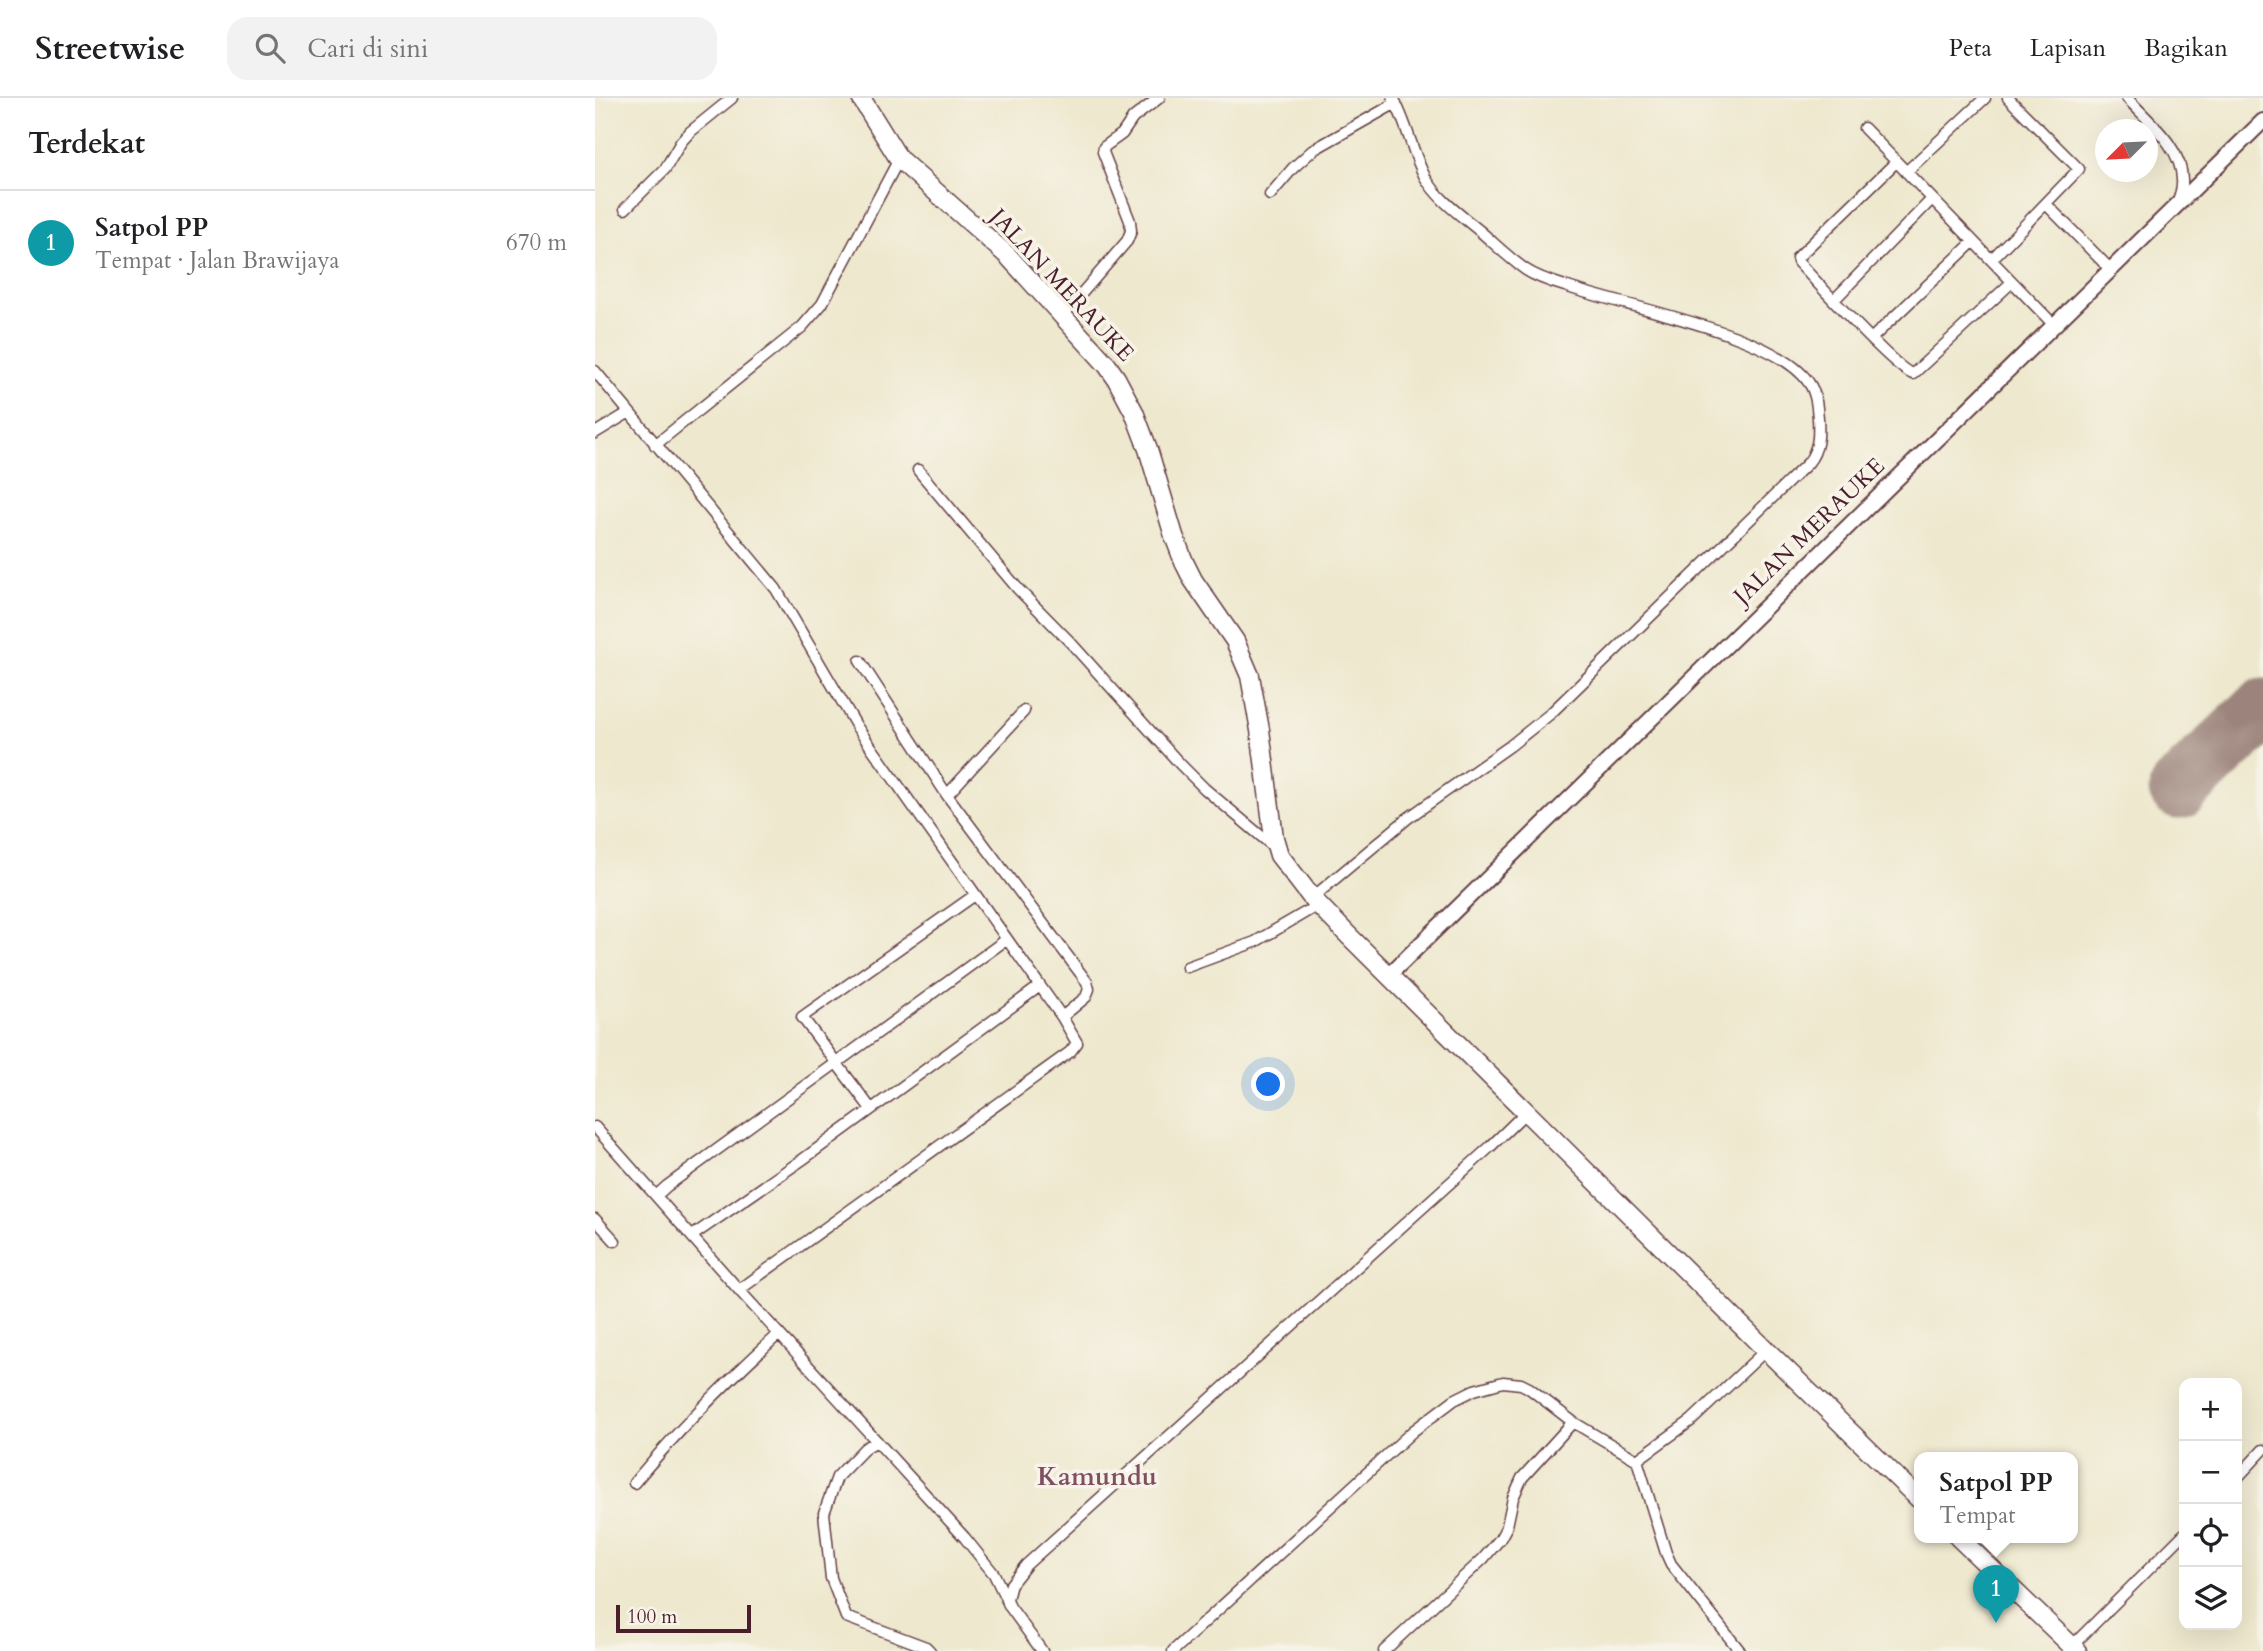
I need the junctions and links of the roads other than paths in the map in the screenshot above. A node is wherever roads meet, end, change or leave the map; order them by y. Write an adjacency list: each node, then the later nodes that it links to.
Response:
1 (732, 98): 17 (street)
2 (861, 98): 10 (highway, JALAN MERAUKE)
3 (1159, 98): 23 (street)
4 (1985, 98): 12 (street)
5 (2008, 98): 16 (street)
6 (2127, 98): 15 (street)
7 (1395, 100): 13 (street); 36 (street)
8 (2263, 121): 15 (street, JALAN MERAUKE)
9 (1864, 128): 11 (street)
10 (899, 159): 23 (highway, JALAN MERAUKE); 29 (street)
11 (1896, 162): 12 (street); 22 (street)
12 (1906, 172): 14 (street)
13 (1270, 195)
14 (1932, 199): 18 (street); 22 (street)
15 (2178, 202): 20 (street, JALAN MERAUKE)
16 (2046, 204): 19 (street); 20 (street)
17 (625, 209)
18 (1973, 242): 19 (street); 25 (street)
19 (1990, 260): 21 (street)
20 (2110, 270): 24 (street, JALAN MERAUKE)
21 (2012, 282): 24 (street); 25 (street)
22 (1834, 300): 25 (street)
23 (1063, 315): 34 (highway, JALAN MERAUKE)
24 (2054, 325): 39 (street, JALAN MERAUKE)
25 (1871, 339)
26 (595, 370): 27 (street)
27 (628, 413): 28 (street); 29 (street)
28 (595, 433)
29 (655, 445): 35 (street)
30 (918, 470): 34 (street)
31 (860, 661): 33 (street)
32 (1024, 711): 33 (street)
33 (947, 795): 41 (street)
34 (1277, 850): 36 (highway, JALAN MERAUKE)
35 (975, 895): 37 (street); 42 (street)
36 (1315, 901): 38 (street); 39 (highway, JALAN MERAUKE)
37 (1007, 939): 40 (street); 42 (street)
38 (1187, 967)
39 (1389, 975): 44 (highway, JALAN MERAUKE)
40 (1040, 986): 41 (street); 43 (street)
41 (1062, 1017): 50 (street)
42 (837, 1063): 43 (street); 46 (street)
43 (871, 1109): 48 (street)
44 (1526, 1112): 52 (highway, JALAN MERAUKE); 62 (street)
45 (595, 1127): 46 (street)
46 (656, 1196): 48 (street)
47 (595, 1219): 49 (street)
48 (692, 1236): 50 (street)
49 (615, 1241)
50 (739, 1290): 51 (street)
51 (779, 1334): 54 (street); 58 (street)
52 (1766, 1350): 56 (street); 59 (highway, JALAN MERAUKE)
53 (1573, 1422): 56 (street); 66 (street); 67 (street)
54 (877, 1441): 62 (street); 64 (street)
55 (2263, 1450): 57 (street)
56 (1637, 1460): 68 (street)
57 (2242, 1473)
58 (634, 1483)
59 (1914, 1494)
60 (2179, 1539): 63 (street)
61 (1964, 1543): 63 (highway)
62 (1007, 1599): 65 (street)
63 (2072, 1648)
64 (930, 1651)
65 (1042, 1651)
66 (1173, 1651)
67 (1384, 1651)
68 (1740, 1651)

